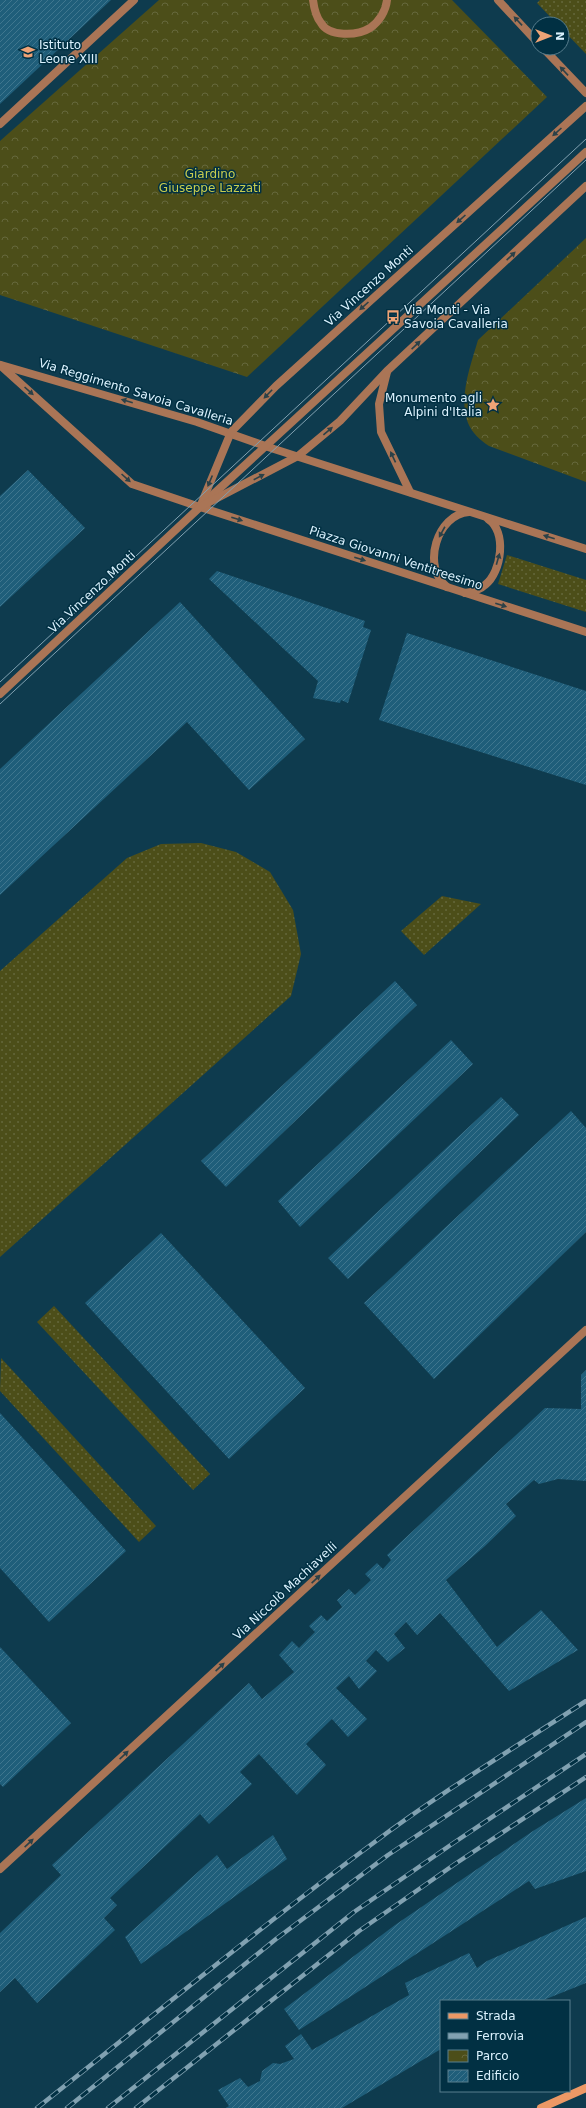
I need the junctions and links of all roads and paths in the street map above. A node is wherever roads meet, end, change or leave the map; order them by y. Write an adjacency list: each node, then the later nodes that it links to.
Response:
1 (134, 0): 9 (street)
2 (312, 0): 3 (street)
3 (387, 0)
4 (498, 0): 5 (street, one-way to 4)
5 (530, 34)
6 (551, 56): 7 (street, one-way to 6)
7 (586, 93)
8 (586, 106): 14 (street, Via Vincenzo Monti, one-way to 14)
9 (0, 124)
10 (586, 152): 15 (street)
11 (586, 186): 13 (street, Via Vincenzo Monti, one-way to 11)
12 (0, 365): 14 (street, Via Reggimento Savoia Cavalleria, one-way to 12); 18 (street, Via Reggimento Savoia Cavalleria, one-way to 18)
13 (387, 371): 16 (street, Via Vincenzo Monti, one-way to 13); 17 (street, one-way to 13)
14 (231, 432): 15 (street, Via Reggimento Savoia Cavalleria); 18 (street, Via Vincenzo Monti, one-way to 18)
15 (265, 445): 16 (street, Via Reggimento Savoia Cavalleria); 18 (street)
16 (298, 456): 17 (street); 18 (street, Via Vincenzo Monti, one-way to 16)
17 (410, 492): 19 (street)
18 (200, 507): 22 (street, Piazza Giovanni Ventitreesimo, one-way to 22); 25 (street, Via Vincenzo Monti)
19 (471, 512): 20 (street); 22 (street, one-way to 22)
20 (484, 516): 21 (street, one-way to 20); 23 (street, one-way to 20)
21 (586, 549)
22 (449, 588): 23 (street, Piazza Giovanni Ventitreesimo)
23 (464, 593): 24 (street, Piazza Giovanni Ventitreesimo, one-way to 24)
24 (586, 632)
25 (0, 694)
26 (586, 1330): 27 (street, Via Niccolò Machiavelli, one-way to 26)
27 (0, 1869)
28 (586, 2088): 29 (main road)
29 (541, 2108)

